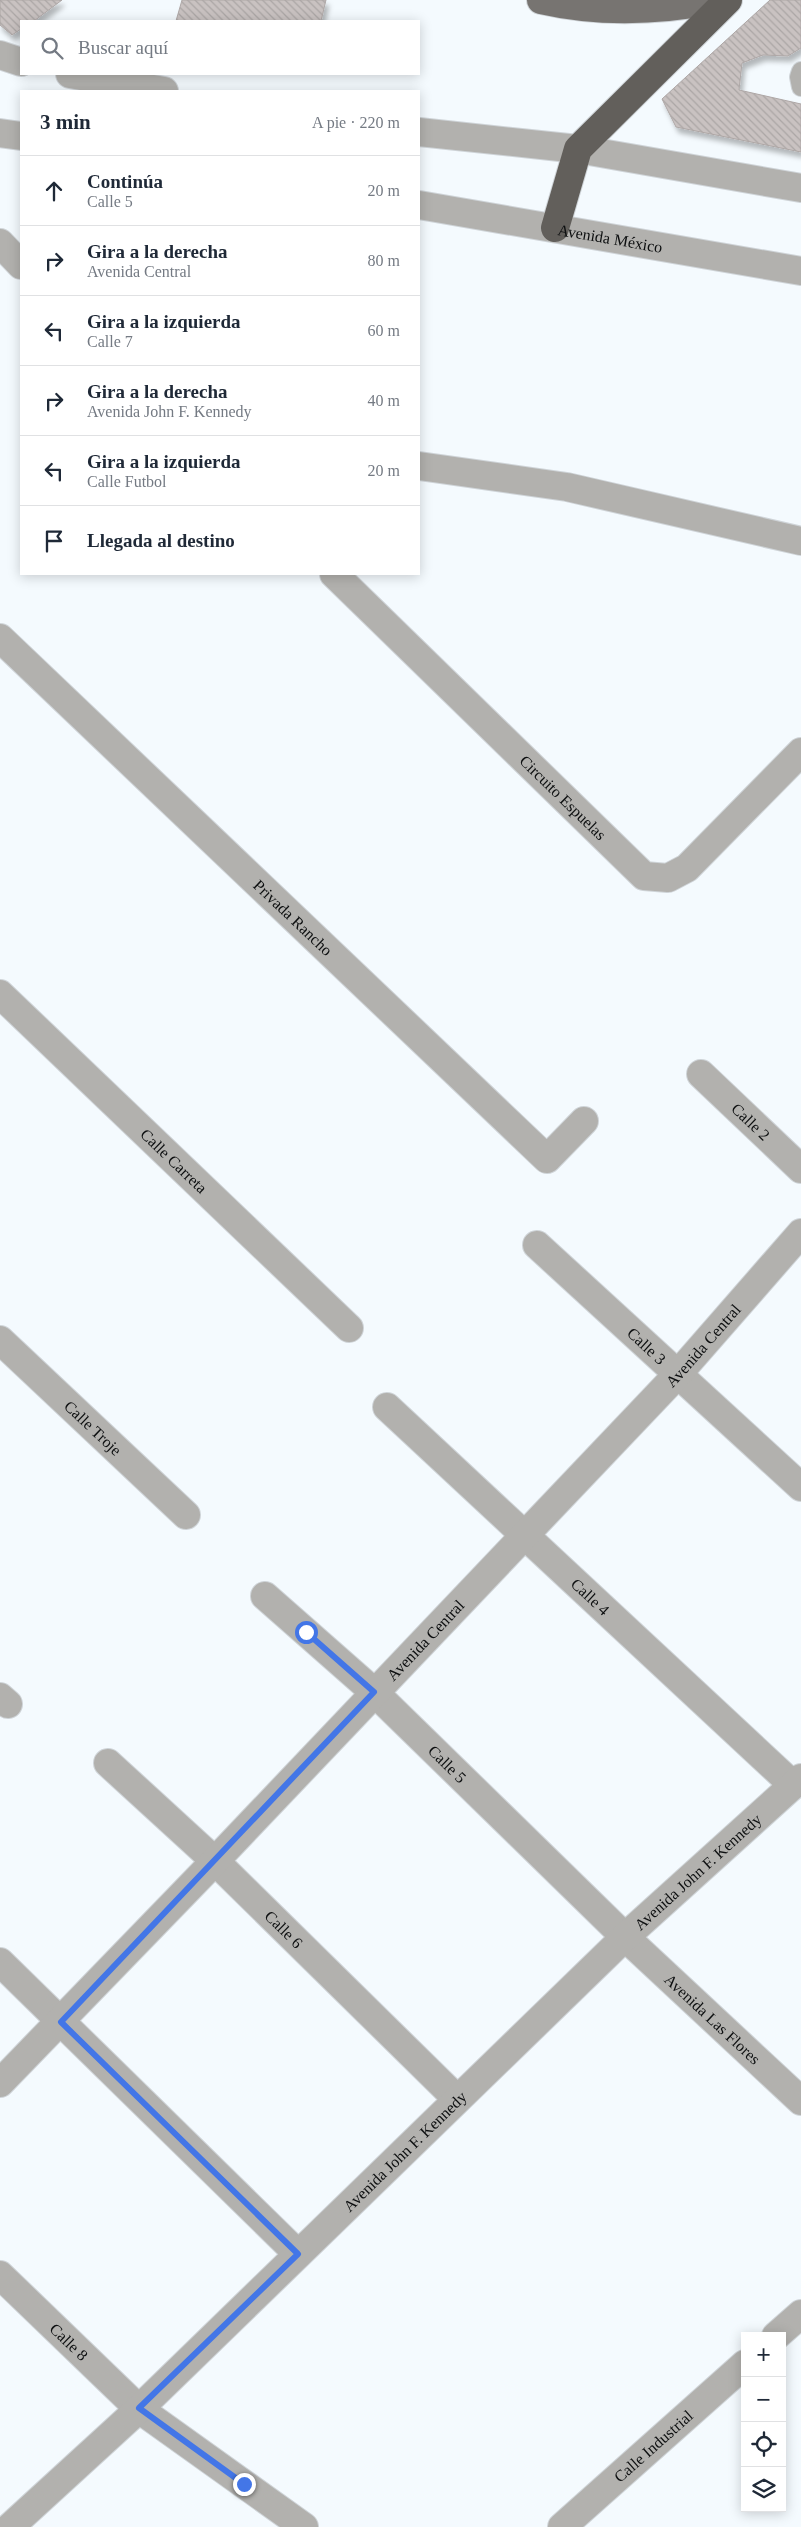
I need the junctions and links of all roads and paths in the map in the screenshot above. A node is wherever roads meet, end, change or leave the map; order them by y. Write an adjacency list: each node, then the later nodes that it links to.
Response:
1 (541, 0): 2 (main road)
2 (716, 0)
3 (728, 0): 11 (highway)
4 (801, 71): 6 (lane)
5 (76, 75): 7 (street)
6 (801, 87)
7 (160, 90)
8 (420, 132): 11 (street)
9 (0, 133): 10 (street)
10 (20, 136)
11 (578, 149): 12 (street); 14 (highway)
12 (801, 188)
13 (420, 205): 14 (street, Avenida México)
14 (556, 228): 17 (street, Avenida México)
15 (0, 243): 16 (street)
16 (20, 264)
17 (801, 271)
18 (420, 466): 19 (street)
19 (801, 541)
20 (335, 575): 22 (street, Circuito Espuelas)
21 (0, 638): 25 (street, Privada Rancho)
22 (801, 752)
23 (0, 994): 29 (street, Calle Carreta)
24 (701, 1074): 26 (street, Calle 2)
25 (584, 1121)
26 (801, 1168)
27 (801, 1234): 31 (street, Avenida Central)
28 (537, 1245): 31 (street, Calle 3)
29 (349, 1328)
30 (0, 1340): 34 (street, Calle Troje)
31 (677, 1375): 33 (street, Calle 3); 35 (street, Avenida Central)
32 (387, 1407): 35 (street, Calle 4)
33 (801, 1487)
34 (186, 1515)
35 (524, 1535): 37 (street, Avenida Central); 39 (street, Calle 4)
36 (265, 1596): 37 (street, Calle 5)
37 (374, 1692): 40 (street, Avenida Central); 41 (street, Calle 5)
38 (108, 1763): 40 (street, Calle 6)
39 (797, 1782): 41 (street, Avenida John F. Kennedy)
40 (216, 1861): 43 (street, Avenida Central); 45 (street, Calle 6)
41 (625, 1938): 45 (street, Avenida John F. Kennedy); 46 (street, Avenida Las Flores)
42 (0, 1962): 43 (street)
43 (61, 2022): 44 (street, Avenida Central); 47 (street)
44 (0, 2083)
45 (457, 2099): 47 (street, Avenida John F. Kennedy)
46 (801, 2102)
47 (298, 2254): 52 (street, Avenida John F. Kennedy)
48 (0, 2275): 52 (street, Calle 8)
49 (801, 2314): 50 (street)
50 (781, 2332)
51 (741, 2368): 55 (street, Calle Industrial)
52 (139, 2408): 53 (street, Avenida John F. Kennedy); 54 (street, Calle 8)
53 (10, 2527)
54 (304, 2527)
55 (562, 2527)

